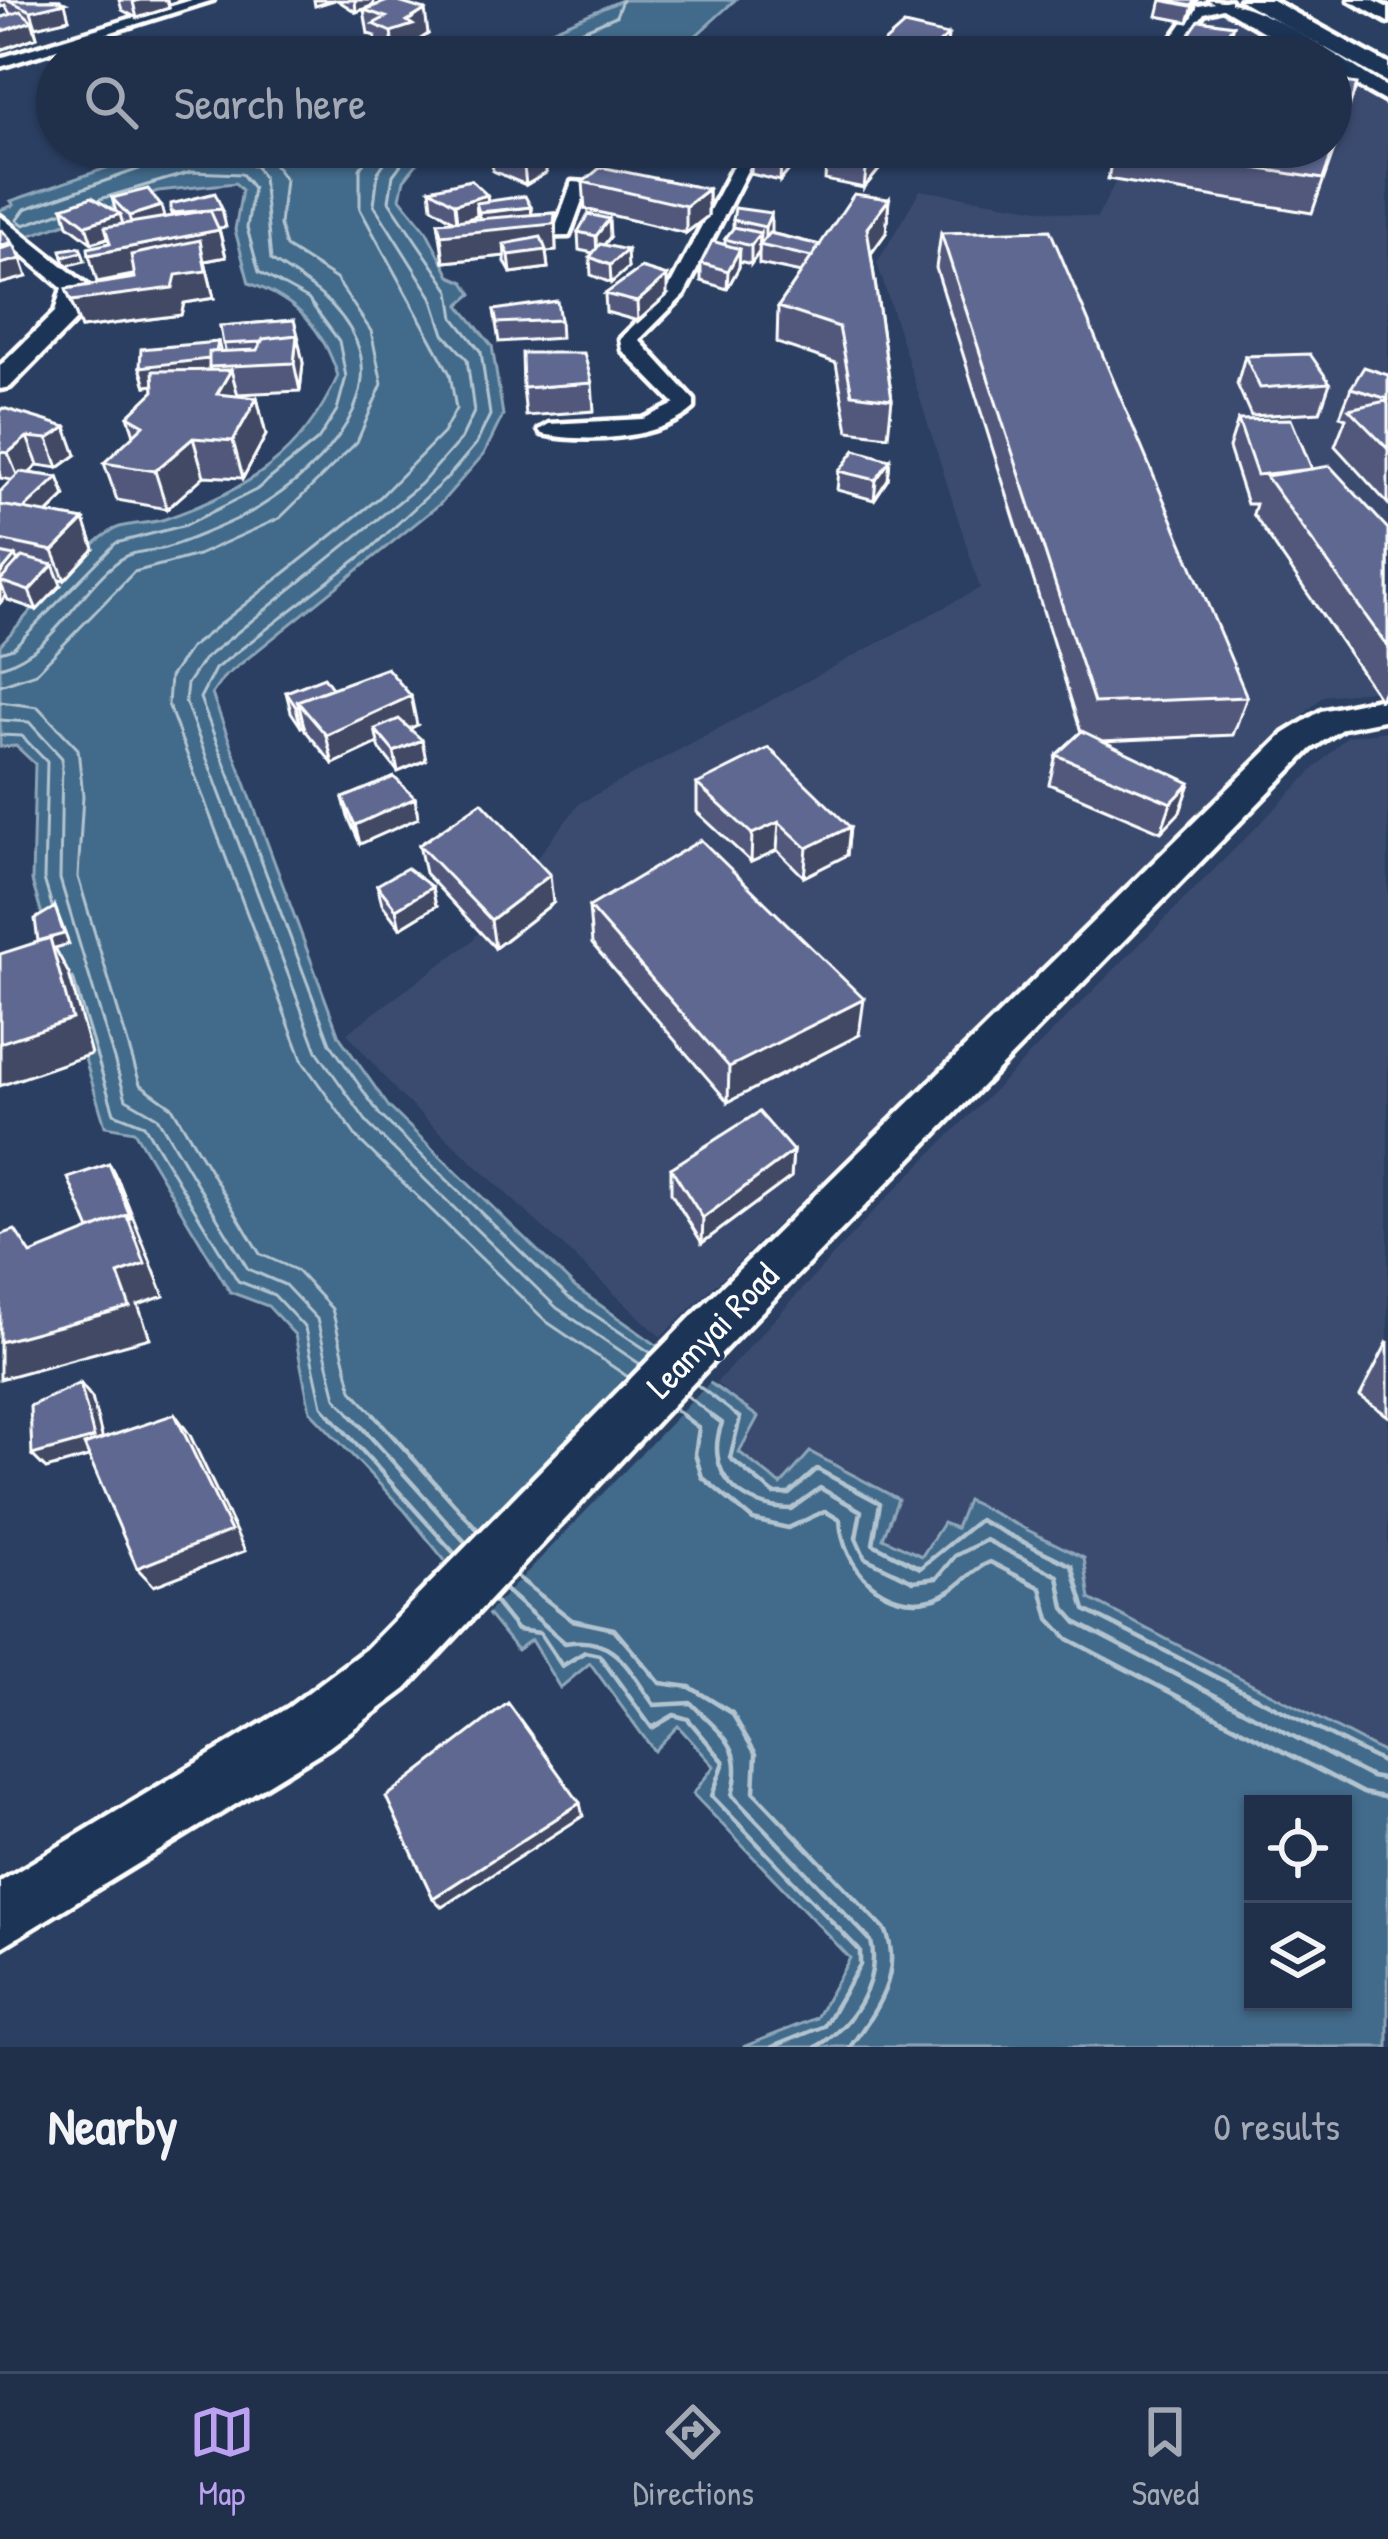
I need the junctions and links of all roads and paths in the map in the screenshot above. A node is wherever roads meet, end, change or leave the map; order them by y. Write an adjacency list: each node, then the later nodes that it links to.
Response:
1 (206, 0): 6 (street)
2 (1253, 0): 9 (highway)
3 (1221, 2): 7 (street); 8 (street)
4 (1348, 4): 5 (street); 10 (highway)
5 (1388, 16)
6 (88, 36)
7 (1181, 36)
8 (1283, 36)
9 (1318, 36)
10 (1388, 36)
11 (36, 52): 13 (street)
12 (1352, 55): 15 (highway)
13 (0, 63)
14 (1352, 75): 16 (street)
15 (1388, 75)
16 (1388, 97)
17 (739, 168): 20 (street)
18 (650, 196): 22 (street)
19 (695, 204): 20 (street)
20 (717, 208): 24 (street)
21 (10, 232): 23 (street)
22 (504, 235)
23 (0, 381)
24 (549, 430)
25 (1388, 707): 26 (street, Leamyai Road)
26 (0, 1917)

